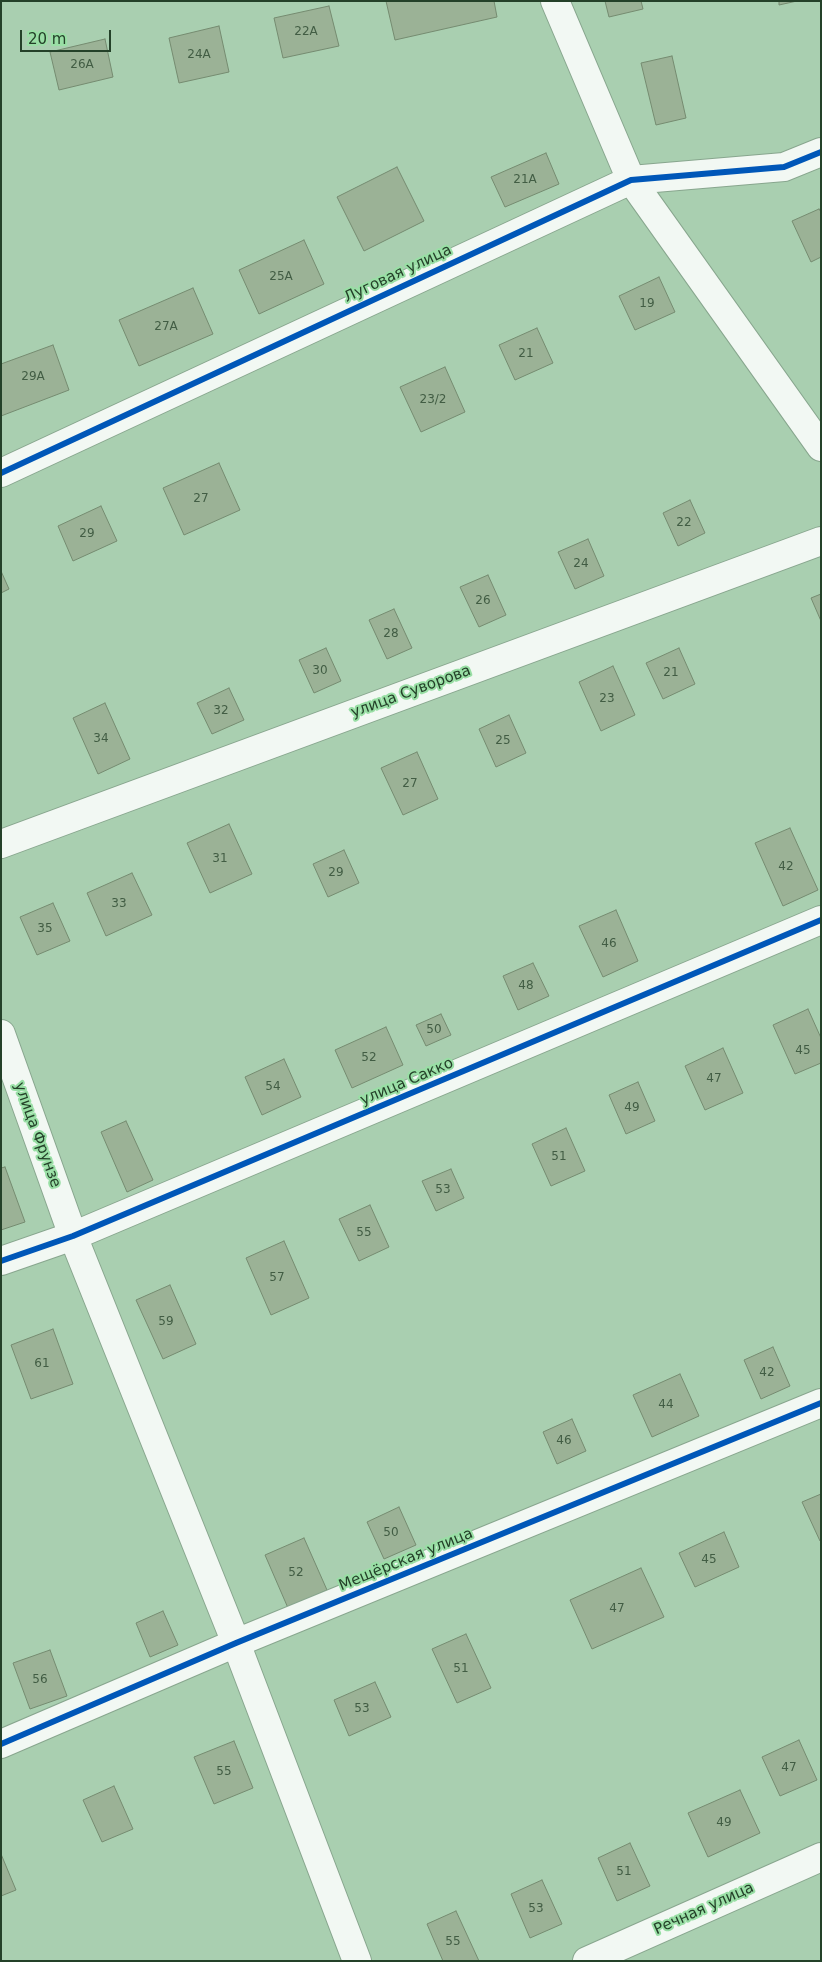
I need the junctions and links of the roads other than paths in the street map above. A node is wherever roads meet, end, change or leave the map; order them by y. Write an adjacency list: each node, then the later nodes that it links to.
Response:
1 (555, 1): 3 (street)
2 (821, 152): 3 (street, Луговая улица)
3 (632, 180): 4 (street); 5 (street, Луговая улица)
4 (821, 447)
5 (1, 473)
6 (821, 541): 7 (street, улица Суворова)
7 (1, 844)
8 (821, 920): 10 (street, улица Сакко)
9 (1, 1034): 10 (street, улица Фрунзе)
10 (73, 1236): 11 (street, улица Сакко); 13 (street, улица Фрунзе)
11 (1, 1262)
12 (821, 1402): 13 (street, Мещёрская улица)
13 (236, 1643): 14 (street, Мещёрская улица); 16 (street, улица Фрунзе)
14 (1, 1744)
15 (821, 1857): 17 (street, Речная улица)
16 (357, 1961)
17 (587, 1961)

